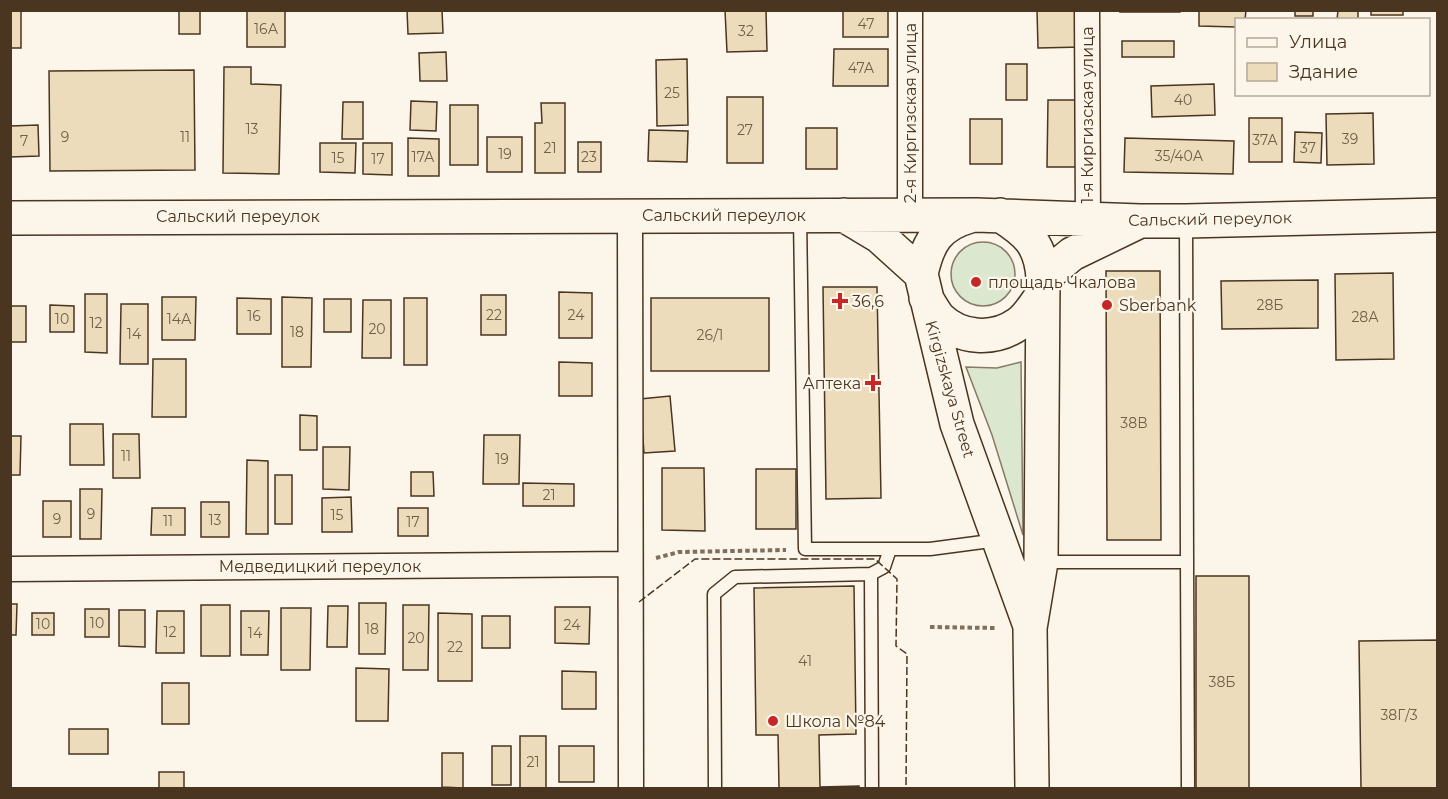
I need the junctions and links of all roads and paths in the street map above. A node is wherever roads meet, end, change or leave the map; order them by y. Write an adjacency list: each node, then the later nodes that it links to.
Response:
1 (910, 10): 8 (street, 2-я Киргизская улица)
2 (1087, 10): 10 (street, 1-я Киргизская улица)
3 (630, 214): 7 (main road, Сальский переулок); 9 (main road, Сальский переулок); 20 (street)
4 (844, 215): 7 (main road, Сальский переулок); 8 (main road, Сальский переулок); 13 (main road)
5 (988, 215): 8 (main road, Сальский переулок); 10 (main road, Сальский переулок); 13 (main road); 14 (main road)
6 (1437, 215): 12 (main road, Сальский переулок)
7 (800, 216): 16 (lane)
8 (910, 216)
9 (10, 218)
10 (1088, 219): 11 (main road, Сальский переулок)
11 (1140, 221): 12 (main road, Сальский переулок); 14 (main road)
12 (1186, 221): 19 (lane)
13 (923, 285): 14 (main road); 15 (main road, Kirgizskaya Street)
14 (1042, 286): 18 (main road, Kirgizskaya Street)
15 (999, 540): 17 (lane); 25 (main road, Kirgizskaya Street)
16 (805, 549): 17 (lane); 20 (path)
17 (890, 549): 22 (lane)
18 (1041, 562): 19 (lane); 25 (main road, Kirgizskaya Street)
19 (1187, 562): 30 (lane)
20 (630, 564): 21 (street, Медведицкий переулок); 26 (street)
21 (10, 569)
22 (871, 574): 27 (lane); 28 (lane)
23 (930, 627): 24 (path)
24 (996, 628)
25 (1030, 628): 29 (main road, Kirgizskaya Street)
26 (631, 789)
27 (715, 789)
28 (872, 789)
29 (1032, 789)
30 (1188, 789)

